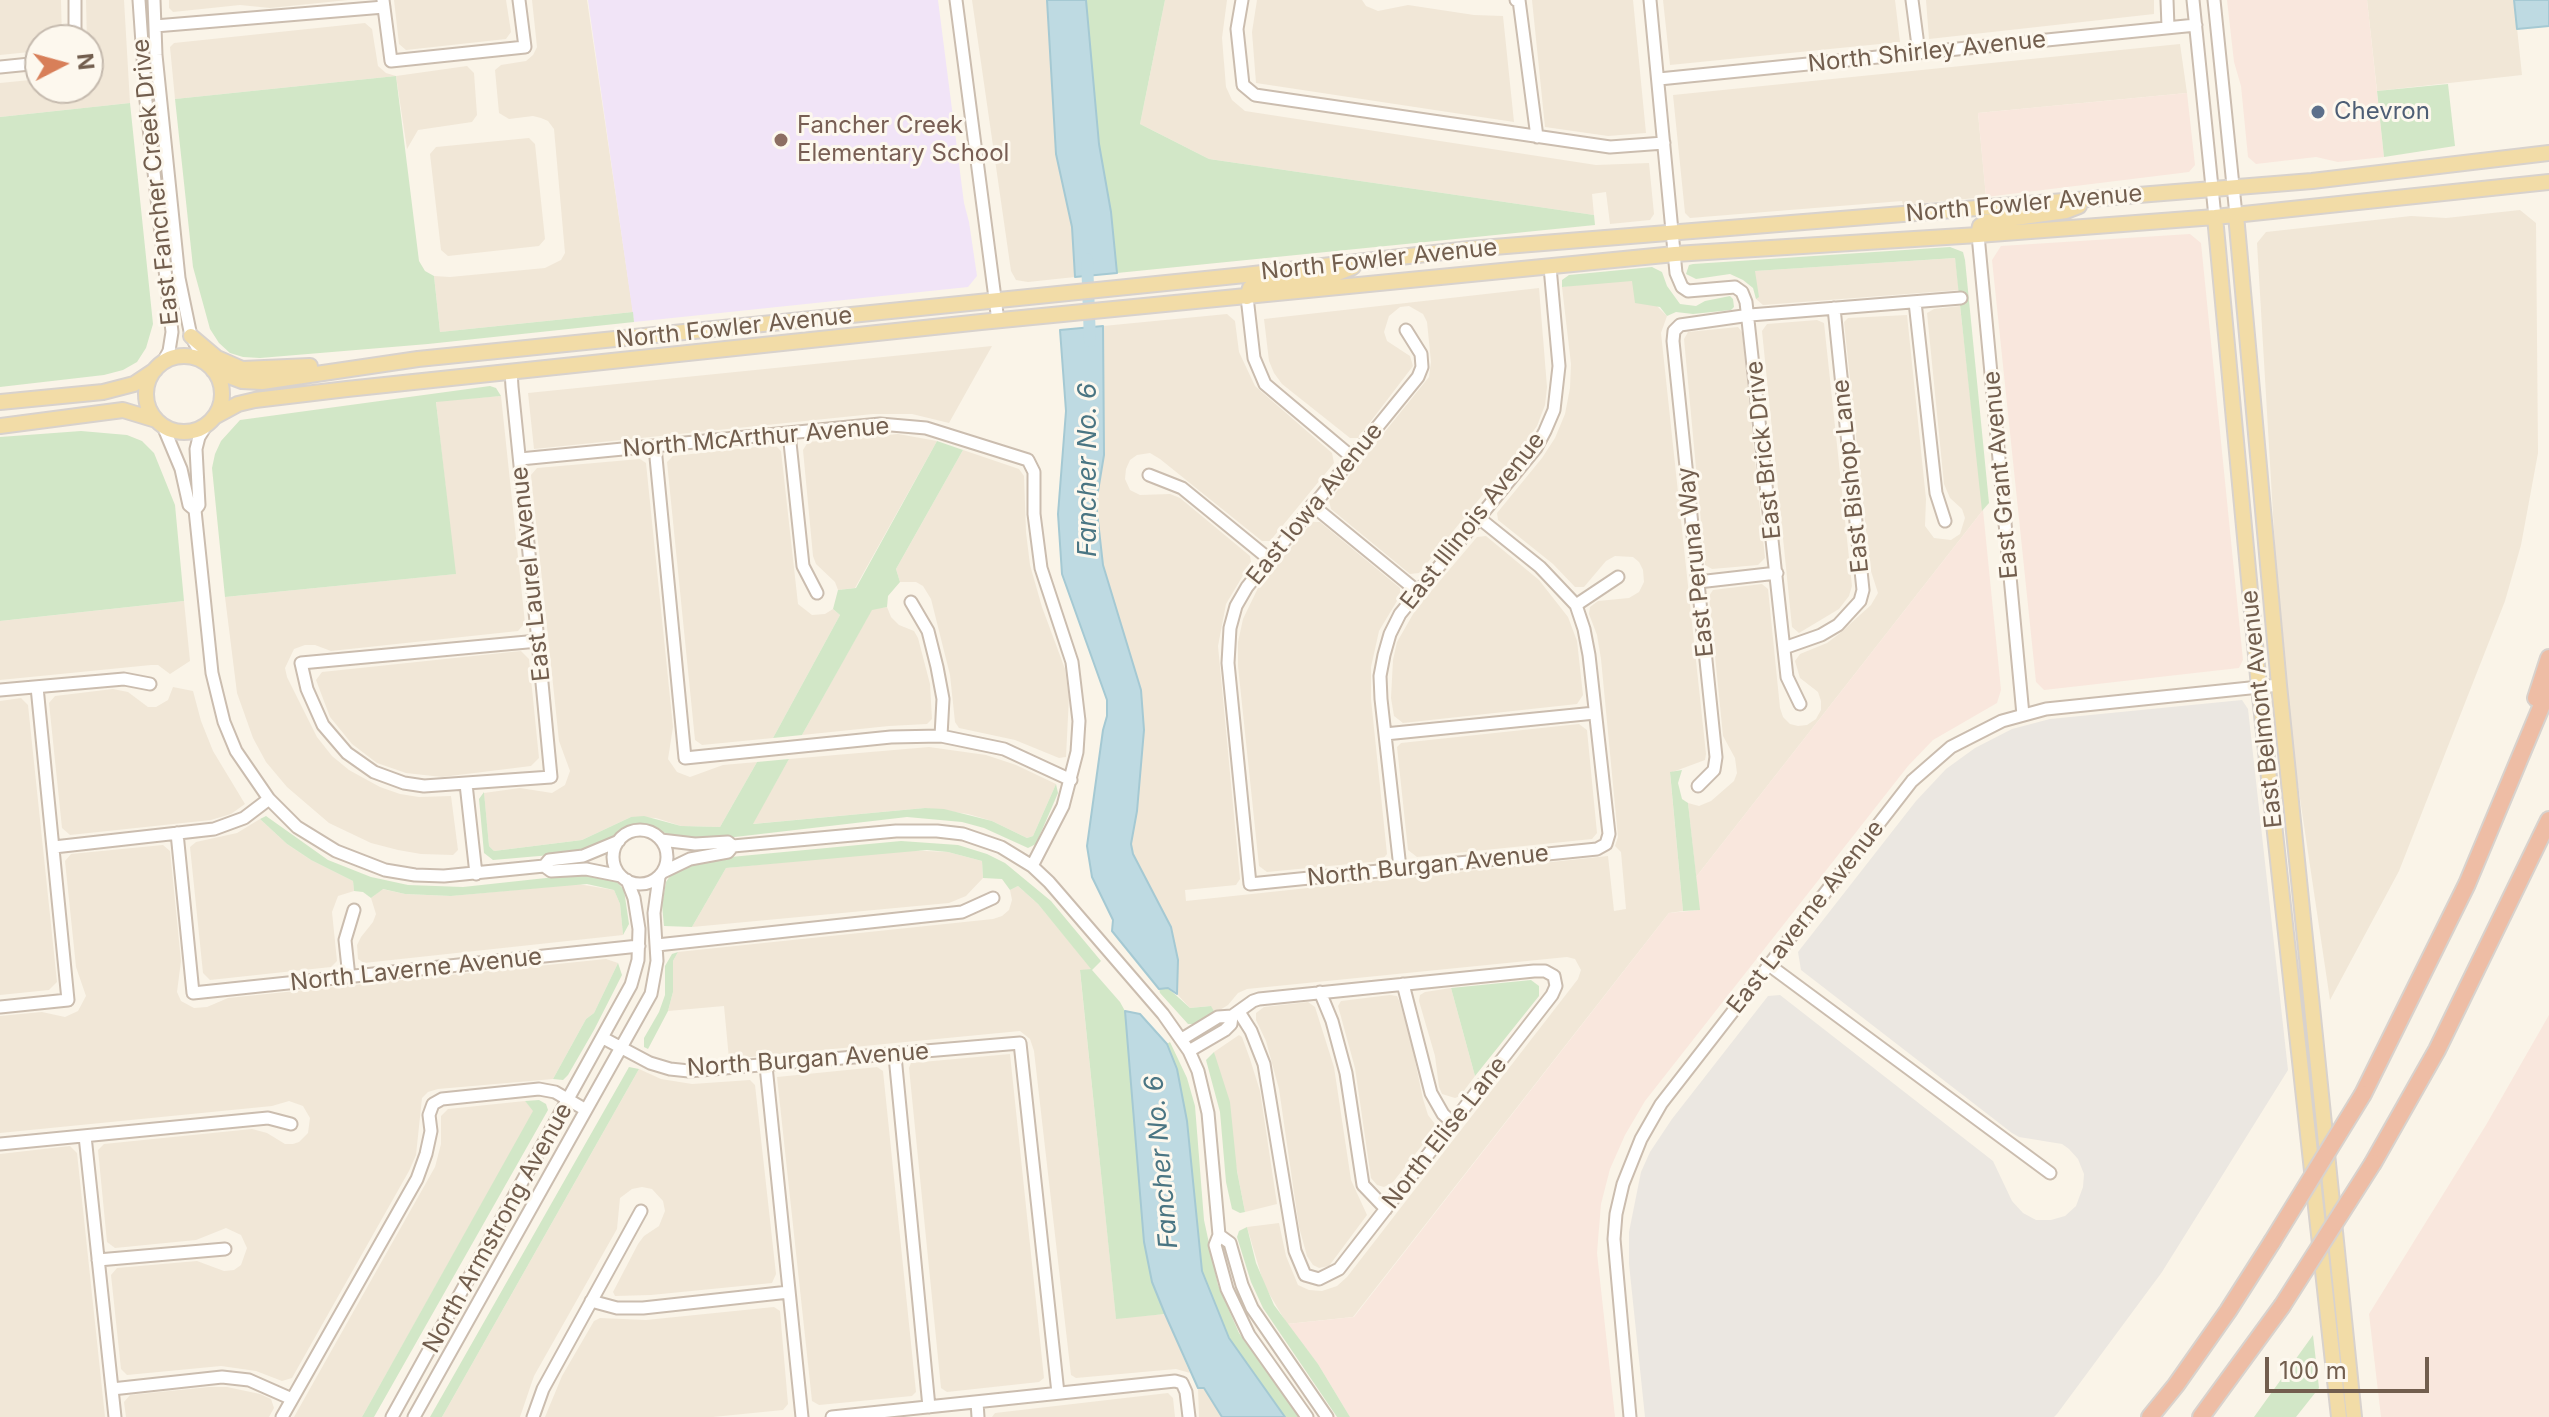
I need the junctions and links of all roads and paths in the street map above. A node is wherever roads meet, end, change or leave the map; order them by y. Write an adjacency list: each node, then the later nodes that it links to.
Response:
1 (75, 0): 14 (street)
2 (139, 0): 46 (street, East Fancher Creek Drive)
3 (154, 0): 16 (street, East Fancher Creek Drive)
4 (519, 0): 13 (street)
5 (956, 0): 38 (street)
6 (1242, 0): 22 (street)
7 (1518, 0): 22 (street)
8 (1650, 0): 21 (street)
9 (1912, 0): 18 (street)
10 (2167, 0): 17 (street)
11 (2193, 0): 15 (street, East Belmont Avenue)
12 (2214, 0): 26 (street, East Belmont Avenue)
13 (384, 3): 16 (street)
14 (75, 24)
15 (2196, 25): 17 (street, North Shirley Avenue); 27 (street, East Belmont Avenue)
16 (155, 26): 44 (street, East Fancher Creek Drive)
17 (2168, 27): 18 (street, North Shirley Avenue)
18 (1919, 53): 21 (street, North Shirley Avenue)
19 (24, 65): 20 (street)
20 (0, 67)
21 (1659, 79): 23 (street)
22 (1537, 137): 23 (street)
23 (1664, 143): 31 (street)
24 (2549, 153): 26 (main road, North Fowler Avenue)
25 (2549, 182): 29 (main road, North Fowler Avenue)
26 (2233, 186): 27 (main road, North Fowler Avenue); 29 (street, East Belmont Avenue)
27 (2213, 188): 28 (main road, North Fowler Avenue); 30 (street, East Belmont Avenue)
28 (2094, 200): 31 (main road, North Fowler Avenue); 32 (main road)
29 (2236, 215): 30 (main road, North Fowler Avenue); 74 (main road, East Belmont Avenue)
30 (2215, 217): 32 (main road, North Fowler Avenue); 76 (main road, East Belmont Avenue)
31 (1673, 231): 33 (street); 34 (main road, North Fowler Avenue)
32 (1978, 235): 33 (main road, North Fowler Avenue); 81 (street, East Grant Avenue)
33 (1675, 254): 35 (main road, North Fowler Avenue); 41 (street)
34 (1368, 261): 36 (main road); 38 (main road, North Fowler Avenue)
35 (1550, 267): 36 (main road, North Fowler Avenue); 60 (street, East Illinois Avenue)
36 (1247, 297): 42 (main road, North Fowler Avenue); 55 (street)
37 (1961, 298): 39 (street)
38 (996, 300): 42 (street); 45 (main road, North Fowler Avenue)
39 (1915, 302): 40 (street); 61 (street)
40 (1834, 308): 41 (street); 71 (street, East Bishop Lane)
41 (1750, 315): 63 (street, East Brick Drive); 65 (street, East Peruna Way)
42 (998, 321): 48 (main road, North Fowler Avenue)
43 (1406, 330): 55 (street, East Iowa Avenue)
44 (191, 336): 45 (main road); 47 (street, East Fancher Creek Drive)
45 (418, 359): 47 (main road, North Fowler Avenue)
46 (159, 366): 47 (main road); 49 (main road); 51 (main road)
47 (209, 366): 50 (main road)
48 (511, 371): 50 (main road, North Fowler Avenue); 56 (street, East Laurel Avenue)
49 (0, 402)
50 (211, 420): 51 (main road); 59 (street)
51 (160, 423): 52 (main road); 59 (street)
52 (0, 426)
53 (789, 433): 54 (street, North McArthur Avenue); 67 (street); 84 (street, North McArthur Avenue)
54 (655, 447): 56 (street, North McArthur Avenue); 83 (street)
55 (1353, 458): 58 (street, East Iowa Avenue)
56 (520, 459): 70 (street, East Laurel Avenue)
57 (1149, 475): 62 (street)
58 (1312, 505): 62 (street, East Iowa Avenue); 66 (street)
59 (195, 510): 87 (street)
60 (1479, 518): 66 (street, East Illinois Avenue); 69 (street)
61 (1945, 521)
62 (1269, 559): 102 (street, East Iowa Avenue)
63 (1777, 573): 65 (street); 71 (street, East Brick Drive)
64 (1618, 577): 69 (street)
65 (1698, 582): 86 (street, East Peruna Way)
66 (1417, 591): 82 (street, East Illinois Avenue)
67 (817, 593)
68 (911, 602): 83 (street)
69 (1576, 605): 80 (street)
70 (538, 641): 85 (street, East Laurel Avenue); 85 (street)
71 (1784, 648): 79 (street, East Brick Drive)
72 (2549, 658): 88 (highway)
73 (150, 684): 75 (street)
74 (2279, 685): 76 (street, East Laverne Avenue); 154 (main road, East Belmont Avenue)
75 (37, 687): 78 (street); 95 (street)
76 (2259, 687): 81 (street, East Laverne Avenue); 153 (main road, East Belmont Avenue)
77 (2549, 688): 88 (highway)
78 (0, 690)
79 (1800, 704)
80 (1595, 713): 82 (street); 98 (street, North Burgan Avenue)
81 (2023, 715): 108 (street, East Laverne Avenue)
82 (1385, 734): 98 (street, East Illinois Avenue)
83 (941, 736): 84 (street)
84 (1071, 780): 97 (street)
85 (466, 784): 99 (street)
86 (1698, 786)
87 (269, 799): 90 (street); 99 (street)
88 (2502, 802): 151 (highway, bridge)
89 (2549, 820): 105 (highway)
90 (177, 833): 95 (street); 109 (street, North Laverne Avenue)
91 (661, 840): 92 (street); 94 (street); 100 (street)
92 (619, 841): 96 (street); 101 (street)
93 (2549, 845): 105 (highway)
94 (733, 846): 97 (street); 100 (street)
95 (54, 847): 112 (street)
96 (544, 866): 99 (street); 101 (street)
97 (1032, 866): 115 (street)
98 (1400, 868): 102 (street, North Burgan Avenue)
99 (476, 874)
100 (661, 875): 101 (street); 106 (street, North Armstrong Avenue)
101 (624, 878): 107 (street, North Armstrong Avenue)
102 (1250, 884)
103 (993, 898): 106 (street)
104 (354, 910): 109 (street)
105 (2492, 942): 152 (highway, bridge)
106 (657, 945): 116 (street, North Armstrong Avenue)
107 (639, 946): 109 (street, North Laverne Avenue); 114 (street, North Armstrong Avenue)
108 (1769, 965): 126 (street); 150 (street, East Laverne Avenue)
109 (349, 977)
110 (1403, 984): 111 (street); 122 (street); 122 (street, North Elise Lane)
111 (1320, 992): 113 (street); 127 (street)
112 (0, 1007)
113 (1235, 1014): 115 (street); 117 (street); 127 (street, North Elise Lane)
114 (603, 1038): 116 (street, North Burgan Avenue); 120 (street, North Armstrong Avenue)
115 (1182, 1039): 117 (street)
116 (622, 1049): 119 (street, North Burgan Avenue); 121 (street, North Armstrong Avenue)
117 (1189, 1051): 129 (street)
118 (895, 1056): 119 (street, North Burgan Avenue); 135 (street, North Burgan Avenue); 138 (street)
119 (766, 1066): 132 (street)
120 (569, 1100): 121 (street); 136 (street); 141 (street, North Armstrong Avenue)
121 (586, 1110): 142 (street, North Armstrong Avenue)
122 (1453, 1123): 127 (street, North Elise Lane)
123 (291, 1124): 124 (street)
124 (85, 1136): 125 (street); 131 (street)
125 (0, 1144)
126 (2050, 1173)
127 (1386, 1209)
128 (641, 1211): 133 (street)
129 (1219, 1235): 148 (street); 149 (street)
130 (225, 1249): 131 (street)
131 (98, 1260): 134 (street)
132 (789, 1292): 133 (street); 144 (street)
133 (591, 1301): 143 (street)
134 (112, 1389): 136 (street); 139 (street)
135 (1058, 1393): 137 (street); 147 (street)
136 (292, 1399): 140 (street)
137 (977, 1402): 138 (street); 146 (street)
138 (929, 1407): 145 (street)
139 (115, 1417)
140 (282, 1417)
141 (392, 1417)
142 (414, 1417)
143 (533, 1417)
144 (802, 1417)
145 (832, 1417)
146 (978, 1417)
147 (1189, 1417)
148 (1307, 1417)
149 (1327, 1417)
150 (1630, 1417)
151 (2150, 1417)
152 (2201, 1417)
153 (2339, 1417)
154 (2354, 1417)

